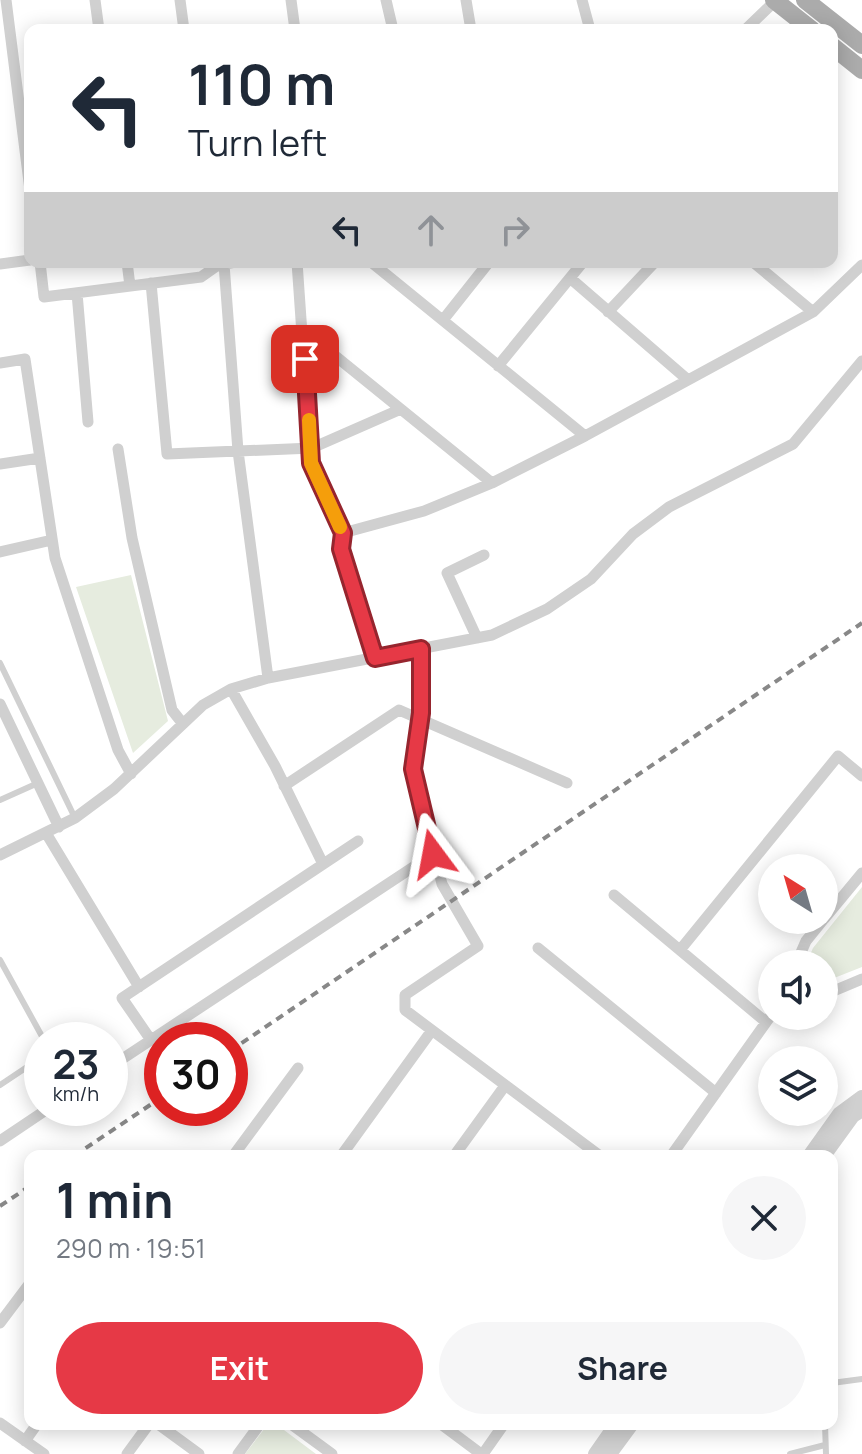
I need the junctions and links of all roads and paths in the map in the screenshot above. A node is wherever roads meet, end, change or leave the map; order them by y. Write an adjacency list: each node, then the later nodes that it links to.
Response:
1 (6, 0): 23 (street)
2 (95, 0): 10 (street)
3 (180, 0): 11 (street)
4 (291, 0): 12 (street)
5 (386, 0): 13 (street)
6 (466, 0): 14 (street)
7 (582, 0): 15 (street)
8 (775, 0): 16 (street); 17 (main road)
9 (805, 0): 18 (main road)
10 (98, 24)
11 (183, 24)
12 (294, 24)
13 (392, 24)
14 (470, 24)
15 (588, 24)
16 (751, 24)
17 (805, 24)
18 (835, 24)
19 (838, 26): 20 (main road)
20 (862, 45)
21 (838, 51): 22 (main road)
22 (862, 70)
23 (24, 142)
24 (24, 261): 25 (street)
25 (0, 264)
26 (862, 265): 42 (street)
27 (41, 268): 40 (street)
28 (128, 268): 39 (street)
29 (220, 268): 38 (street)
30 (230, 268): 54 (street)
31 (297, 268): 44 (street)
32 (378, 268): 43 (street)
33 (484, 268): 43 (street)
34 (578, 268): 37 (street)
35 (649, 268): 41 (street)
36 (760, 268): 42 (street)
37 (570, 278): 41 (street); 47 (street)
38 (151, 283): 39 (street); 54 (street)
39 (130, 286): 40 (street)
40 (77, 293): 50 (street)
41 (608, 311): 48 (street)
42 (813, 312): 48 (street)
43 (443, 320): 47 (street)
44 (302, 329): 49 (street); 52 (street)
45 (862, 361): 62 (street)
46 (0, 363): 55 (street)
47 (498, 366): 51 (street)
48 (688, 380): 51 (street)
49 (401, 409): 52 (street); 57 (street)
50 (88, 422)
51 (585, 436): 57 (street)
52 (312, 448): 54 (street); 58 (street)
53 (118, 449): 70 (street)
54 (238, 451): 66 (street)
55 (40, 458): 56 (street); 59 (street)
56 (0, 464)
57 (492, 483): 58 (street)
58 (343, 533): 64 (street)
59 (52, 540): 60 (street); 71 (street)
60 (0, 552)
61 (484, 555): 62 (street)
62 (477, 638): 63 (street)
63 (421, 649): 64 (street); 69 (street)
64 (375, 658): 66 (street)
65 (0, 663): 77 (lane)
66 (268, 678): 67 (street)
67 (231, 689): 70 (street); 75 (street)
68 (0, 704): 73 (street)
69 (420, 722): 74 (street); 75 (street); 81 (street)
70 (183, 724): 71 (street)
71 (131, 774): 77 (street)
72 (862, 776): 88 (street)
73 (38, 783): 76 (lane); 78 (street)
74 (567, 783)
75 (284, 786): 83 (street)
76 (0, 800)
77 (75, 818): 78 (street)
78 (59, 827): 79 (street)
79 (46, 833): 82 (street); 91 (street)
80 (358, 841): 83 (street)
81 (433, 854): 95 (street); 98 (street)
82 (0, 855)
83 (323, 864): 91 (street)
84 (862, 873): 86 (street)
85 (614, 895): 88 (street)
86 (838, 903)
87 (538, 948): 103 (street)
88 (680, 950): 93 (street)
89 (0, 960): 94 (lane)
90 (862, 979): 92 (street)
91 (139, 987): 96 (street)
92 (838, 989)
93 (758, 1010)
94 (34, 1022)
95 (178, 1022)
96 (144, 1030)
97 (761, 1030): 103 (street)
98 (430, 1033): 102 (street); 109 (street)
99 (298, 1068): 108 (street)
100 (24, 1069): 101 (lane)
101 (0, 1085)
102 (504, 1087): 110 (street); 111 (street)
103 (716, 1093): 112 (street)
104 (862, 1097): 113 (street)
105 (862, 1110): 114 (street)
106 (24, 1125): 107 (street)
107 (0, 1141)
108 (237, 1150)
109 (345, 1150)
110 (458, 1150)
111 (592, 1150)
112 (675, 1150)
113 (813, 1150)
114 (828, 1150)
115 (24, 1291): 116 (street)
116 (0, 1323)
117 (862, 1379): 118 (lane)
118 (838, 1382)
119 (0, 1423): 130 (street)
120 (33, 1430): 130 (street)
121 (145, 1430): 133 (street)
122 (166, 1430): 134 (street)
123 (256, 1430): 135 (street)
124 (299, 1430): 136 (street)
125 (449, 1430): 137 (street)
126 (500, 1430): 137 (street)
127 (612, 1430): 138 (street)
128 (628, 1430): 139 (street)
129 (825, 1430): 131 (lane)
130 (25, 1441): 132 (street)
131 (825, 1445): 140 (lane); 141 (lane)
132 (44, 1454)
133 (127, 1454)
134 (199, 1454)
135 (238, 1454)
136 (332, 1454)
137 (482, 1454)
138 (595, 1454)
139 (610, 1454)
140 (790, 1454)
141 (826, 1454)

